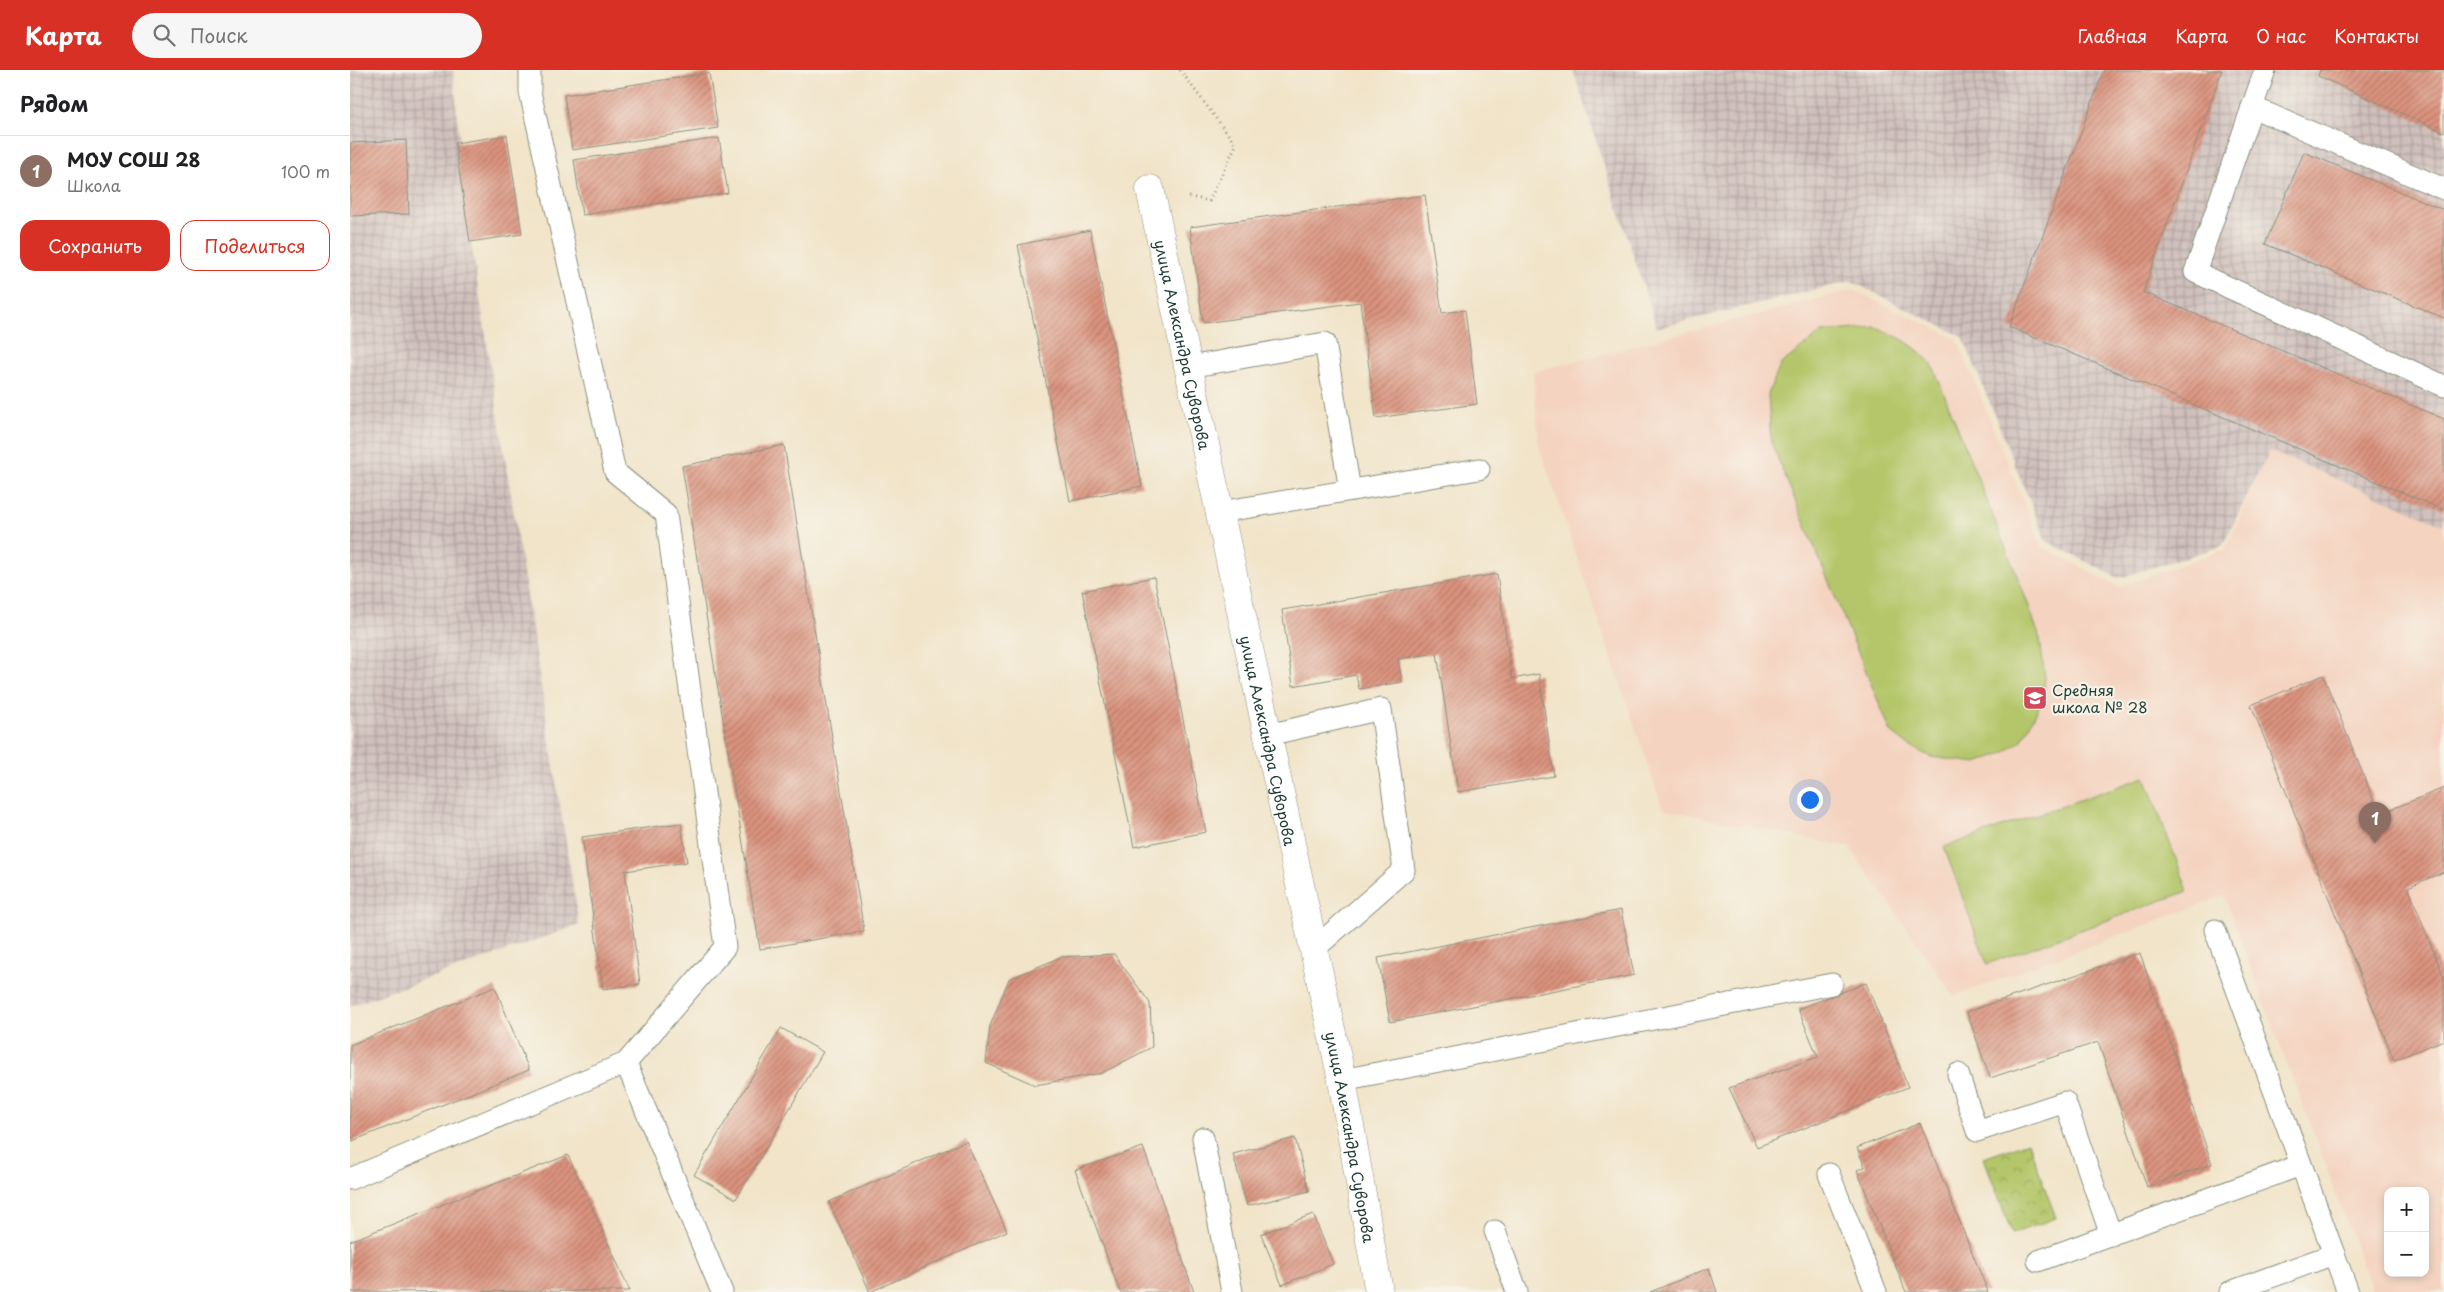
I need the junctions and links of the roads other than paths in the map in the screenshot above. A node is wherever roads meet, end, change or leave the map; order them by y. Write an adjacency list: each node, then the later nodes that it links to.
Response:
1 (530, 70): 15 (lane)
2 (2265, 70): 3 (lane)
3 (2252, 107): 4 (lane); 7 (lane)
4 (2444, 188)
5 (1150, 189): 6 (street, улица Александра Суворова)
6 (1188, 367): 9 (lane); 10 (street, улица Александра Суворова)
7 (2444, 386)
8 (1479, 469): 9 (lane)
9 (1350, 490): 10 (lane)
10 (1220, 512): 11 (street, улица Александра Суворова)
11 (1268, 735): 13 (street, улица Александра Суворова); 13 (lane)
12 (2215, 930): 19 (lane)
13 (1314, 949): 17 (street, улица Александра Суворова)
14 (1832, 984): 17 (lane)
15 (626, 1062): 21 (lane); 26 (lane)
16 (1958, 1074): 23 (lane)
17 (1342, 1080): 28 (street, улица Александра Суворова)
18 (1204, 1138): 27 (lane)
19 (2301, 1165): 23 (lane); 24 (lane)
20 (1829, 1174): 30 (lane)
21 (350, 1179)
22 (1495, 1231): 29 (lane)
23 (2111, 1235): 25 (lane)
24 (2334, 1254): 31 (lane); 32 (lane)
25 (2038, 1261)
26 (722, 1292)
27 (1232, 1292)
28 (1379, 1292)
29 (1518, 1292)
30 (1876, 1292)
31 (2230, 1292)
32 (2348, 1292)

